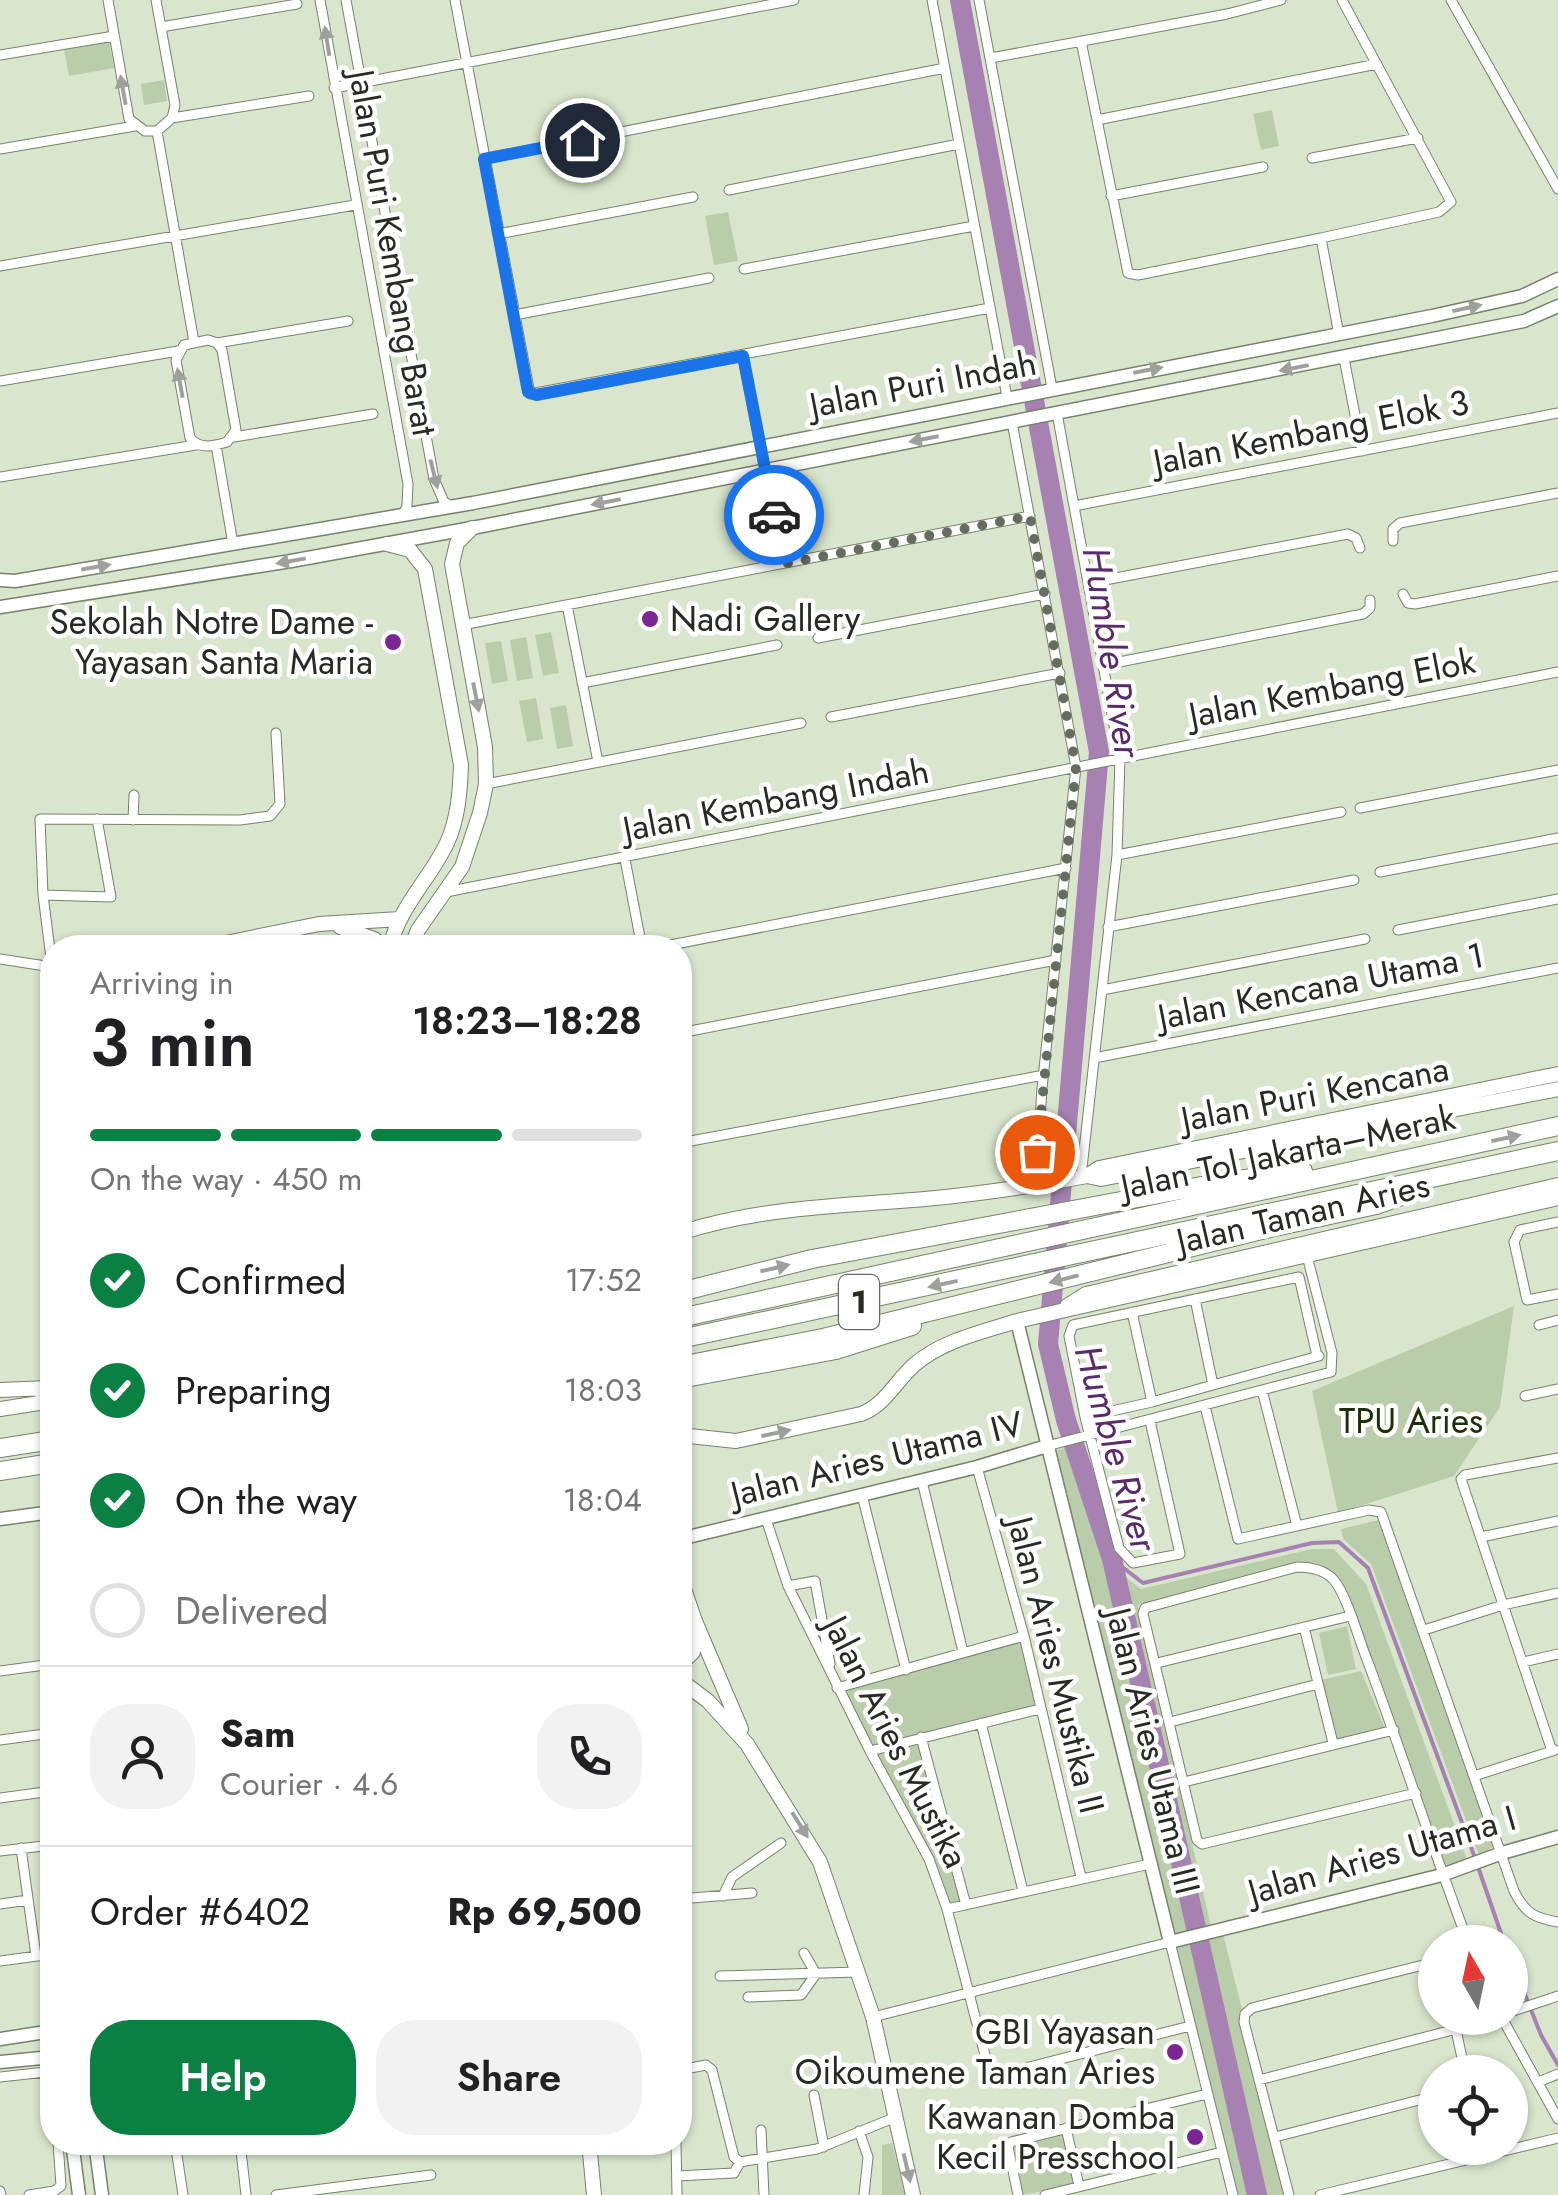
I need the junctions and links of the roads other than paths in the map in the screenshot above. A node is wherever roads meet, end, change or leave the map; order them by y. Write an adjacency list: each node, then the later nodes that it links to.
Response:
1 (108, 0): 14 (street)
2 (156, 0): 13 (street)
3 (320, 0): 22 (street, Jalan Puri Kembang Barat, one-way to 3)
4 (346, 0): 21 (street)
5 (455, 0): 18 (street)
6 (794, 0): 18 (street)
7 (932, 0): 20 (street)
8 (979, 0): 17 (street)
9 (1280, 0): 15 (street)
10 (1342, 0): 19 (street)
11 (1451, 0): 34 (street)
12 (297, 4): 13 (street)
13 (161, 27): 24 (street)
14 (114, 36): 16 (street); 26 (street, one-way to 14)
15 (1081, 42): 17 (street); 25 (street)
16 (0, 55)
17 (991, 58): 58 (street)
18 (466, 63): 21 (street); 32 (street)
19 (1377, 64): 25 (street); 28 (street)
20 (945, 68): 29 (street); 32 (street)
21 (361, 83): 22 (street); 72 (street, one-way to 72)
22 (334, 88): 38 (street, Jalan Puri Kembang Barat)
23 (309, 96): 24 (street)
24 (172, 118): 27 (street)
25 (1097, 120): 36 (street)
26 (135, 126): 27 (street); 30 (street)
27 (157, 131): 41 (street)
28 (1418, 138): 31 (street); 42 (street)
29 (959, 144): 35 (street); 39 (street)
30 (0, 148)
31 (1312, 158)
32 (484, 159): 40 (street)
33 (1264, 167): 36 (street)
34 (1558, 188)
35 (729, 190)
36 (1112, 196): 42 (street)
37 (693, 197): 40 (street)
38 (355, 205): 41 (street); 74 (street, Jalan Puri Kembang Barat)
39 (974, 226): 44 (street); 48 (street)
40 (498, 234): 49 (street)
41 (176, 236): 43 (street); 52 (street)
42 (1321, 238): 51 (street)
43 (0, 266)
44 (744, 270)
45 (709, 278): 49 (street)
46 (1558, 279): 51 (main road, Jalan Puri Indah, one-way to 46)
47 (1558, 306): 56 (main road, Jalan Puri Indah)
48 (990, 308): 55 (street); 59 (street)
49 (514, 315): 55 (street)
50 (348, 322): 53 (street)
51 (1339, 335): 58 (main road, Jalan Puri Indah, one-way to 51)
52 (194, 342): 53 (street); 54 (street)
53 (217, 343): 64 (street)
54 (178, 351): 57 (street); 65 (street, one-way to 54)
55 (743, 356): 67 (street)
56 (1344, 358): 60 (main road, Jalan Puri Indah, one-way to 60); 68 (street)
57 (0, 381)
58 (1050, 389): 59 (main road, Jalan Puri Indah)
59 (1011, 397): 67 (main road, Jalan Puri Indah)
60 (1055, 413): 63 (main road, Jalan Puri Indah); 73 (street)
61 (1558, 413): 68 (street, Jalan Kembang Elok 3)
62 (373, 414): 64 (street)
63 (1016, 421): 69 (main road, Jalan Puri Indah, one-way to 69); 75 (street)
64 (234, 437): 66 (street)
65 (196, 445): 66 (street); 70 (street)
66 (216, 446): 78 (street)
67 (761, 447): 69 (street); 72 (main road, Jalan Puri Indah)
68 (1362, 450): 73 (street, Jalan Kembang Elok 3)
69 (765, 470): 76 (main road, Jalan Puri Indah, one-way to 76); 81 (street)
70 (0, 478)
71 (1558, 493): 77 (street)
72 (452, 506): 74 (main road, Jalan Puri Indah)
73 (1074, 506): 84 (street)
74 (403, 515): 78 (main road, Jalan Puri Indah)
75 (1030, 516): 81 (street); 85 (street)
76 (472, 528): 79 (main road, Jalan Puri Indah); 88 (main road)
77 (1393, 541)
78 (233, 544): 83 (main road, Jalan Puri Indah, one-way to 78)
79 (387, 544): 90 (main road); 91 (main road, Jalan Puri Indah, one-way to 91)
80 (1360, 548): 84 (street)
81 (784, 564): 89 (street)
82 (1558, 576): 86 (street)
83 (0, 580)
84 (1089, 583): 95 (street)
85 (1045, 594): 93 (street); 97 (street)
86 (1402, 594)
87 (1370, 600): 95 (street)
88 (458, 601): 90 (main road); 92 (main road)
89 (567, 605): 92 (street); 98 (street)
90 (432, 606): 105 (main road)
91 (0, 607)
92 (462, 625): 103 (main road, one-way to 103)
93 (818, 638)
94 (777, 645): 98 (street)
95 (1104, 665): 102 (street)
96 (1558, 672): 102 (street, Jalan Kembang Elok)
97 (1060, 673): 99 (street); 106 (street)
98 (582, 683): 104 (street)
99 (831, 717)
100 (801, 723): 104 (street)
101 (276, 733): 113 (street)
102 (1118, 758): 106 (street, Jalan Kembang Indah); 115 (street)
103 (486, 762): 105 (main road); 108 (main road)
104 (598, 762): 108 (street)
105 (461, 765): 123 (main road)
106 (1079, 766): 116 (street, Jalan Kembang Indah); 117 (street)
107 (1558, 770): 110 (street)
108 (486, 784): 120 (main road)
109 (134, 795): 113 (street)
110 (1360, 808)
111 (1341, 812): 115 (street)
112 (97, 818): 113 (street); 121 (street); 121 (street)
113 (134, 820)
114 (1558, 838): 118 (street)
115 (1117, 855): 125 (street)
116 (625, 858): 120 (street, Jalan Kembang Indah); 132 (street)
117 (1066, 868): 134 (street); 136 (street)
118 (1380, 872)
119 (1354, 880): 125 (street)
120 (446, 892): 131 (main road)
121 (43, 896): 127 (street)
122 (1558, 899): 126 (street)
123 (400, 919): 124 (main road); 130 (main road)
124 (319, 924): 128 (main road); 129 (main road)
125 (1108, 927): 139 (street)
126 (1398, 930)
127 (48, 935)
128 (265, 935)
129 (364, 935)
130 (393, 935)
131 (416, 935)
132 (640, 935)
133 (1365, 939): 139 (street)
134 (692, 941)
135 (0, 959): 137 (street)
136 (1056, 960): 140 (street); 143 (street)
137 (40, 965)
138 (1558, 968): 141 (street, Jalan Kencana Utama 1)
139 (1102, 990): 141 (street)
140 (692, 1031)
141 (1094, 1058): 149 (street)
142 (1558, 1074): 149 (main road, Jalan Puri Kencana)
143 (1044, 1075): 146 (street); 150 (street)
144 (1558, 1088): 149 (main road, Jalan Puri Kencana)
145 (1558, 1126): 148 (highway, Jalan Tol Jakarta–Merak / 1, one-way to 145)
146 (692, 1142)
147 (1558, 1152): 156 (highway, Jalan Tol Jakarta–Merak)
148 (1337, 1174): 159 (highway, one-way to 148); 164 (highway, Jalan Tol Jakarta–Merak / 1)
149 (1081, 1177): 150 (main road, Jalan Puri Kencana)
150 (1040, 1184): 154 (main road, Jalan Puri Kencana)
151 (1558, 1184): 155 (main road, Jalan Taman Aries)
152 (1558, 1198): 155 (main road, Jalan Taman Aries)
153 (1558, 1222): 160 (street)
154 (692, 1230)
155 (1305, 1250): 157 (street); 165 (main road, Jalan Taman Aries)
156 (1102, 1260): 162 (highway, one-way to 162); 168 (highway, Jalan Tol Jakarta–Merak / 1, one-way to 168)
157 (1311, 1274): 158 (street); 169 (street)
158 (1298, 1278): 161 (street); 170 (street)
159 (692, 1289)
160 (1558, 1294)
161 (1194, 1299): 163 (street); 173 (street)
162 (973, 1301): 171 (highway); 172 (highway)
163 (1132, 1312): 180 (street); 183 (street)
164 (692, 1315)
165 (1022, 1319): 185 (main road, Jalan Taman Aries, one-way to 165); 188 (main road, Jalan Aries Utama III)
166 (1558, 1320): 167 (street)
167 (1539, 1325)
168 (692, 1336)
169 (1332, 1353): 170 (street); 176 (street, Jalan Aries Utama IV)
170 (1317, 1356): 173 (street)
171 (692, 1364)
172 (692, 1377)
173 (1213, 1385): 180 (street)
174 (1558, 1389): 179 (street)
175 (0, 1390): 177 (main road)
176 (1262, 1390): 181 (street, Jalan Aries Utama IV); 200 (street)
177 (40, 1392)
178 (40, 1395): 182 (main road)
179 (1526, 1396)
180 (1152, 1402): 183 (street)
181 (1205, 1406): 184 (street, Jalan Aries Utama IV); 200 (street)
182 (0, 1409)
183 (1085, 1417): 186 (street)
184 (1150, 1422): 186 (street, Jalan Aries Utama IV); 186 (street)
185 (692, 1436)
186 (1086, 1437): 188 (street, Jalan Aries Utama IV)
187 (40, 1442): 189 (highway)
188 (1050, 1445): 192 (main road, Jalan Aries Utama IV); 245 (main road, Jalan Aries Utama III)
189 (0, 1448)
190 (1558, 1458): 202 (street)
191 (40, 1465): 193 (highway)
192 (977, 1467): 194 (main road, Jalan Aries Utama IV); 211 (street, Jalan Aries Mustika II)
193 (0, 1471)
194 (922, 1481): 195 (main road, Jalan Aries Utama IV); 212 (street)
195 (862, 1495): 198 (main road, Jalan Aries Utama IV); 218 (street)
196 (40, 1514): 197 (main road)
197 (0, 1519)
198 (766, 1519): 201 (main road, Jalan Aries Utama IV); 203 (street, Jalan Aries Mustika)
199 (1558, 1521): 202 (street)
200 (1297, 1526): 210 (street)
201 (692, 1536)
202 (1482, 1537): 205 (street)
203 (788, 1586): 220 (street, Jalan Aries Mustika); 220 (street)
204 (1558, 1593): 205 (street)
205 (1503, 1605): 210 (street); 215 (street)
206 (692, 1612): 208 (main road)
207 (1350, 1616): 209 (street); 216 (street); 226 (street)
208 (695, 1621): 213 (main road); 231 (main road)
209 (1304, 1627): 216 (street); 221 (street)
210 (1424, 1630): 234 (street)
211 (1024, 1636): 212 (street); 223 (street, Jalan Aries Mustika II)
212 (964, 1652): 218 (street)
213 (692, 1653)
214 (1558, 1654): 215 (street)
215 (1522, 1662): 232 (street)
216 (1156, 1663): 224 (street)
217 (40, 1666): 219 (street)
218 (906, 1670): 220 (street)
219 (0, 1671)
220 (835, 1683): 233 (street, Jalan Aries Mustika)
221 (1318, 1684): 224 (street); 230 (street)
222 (692, 1689): 231 (main road)
223 (1040, 1709): 225 (street); 247 (street, Jalan Aries Mustika II)
224 (1170, 1722): 235 (street)
225 (981, 1723): 228 (street); 248 (street)
226 (1394, 1730): 230 (street); 237 (street)
227 (40, 1735): 229 (street)
228 (921, 1737): 233 (street); 254 (street)
229 (0, 1740)
230 (1333, 1743): 235 (street)
231 (747, 1744): 264 (main road, one-way to 264)
232 (1555, 1750): 234 (street)
233 (870, 1751): 255 (street, Jalan Aries Mustika)
234 (1474, 1776): 244 (street)
235 (1184, 1782): 237 (street)
236 (40, 1792): 238 (street)
237 (1416, 1793): 246 (street)
238 (0, 1798)
239 (1558, 1837): 244 (main road, Jalan Aries Utama I)
240 (781, 1843): 250 (street)
241 (40, 1846): 242 (street)
242 (21, 1848): 243 (street); 252 (street)
243 (0, 1851)
244 (1502, 1852): 246 (main road, Jalan Aries Utama I); 256 (street)
245 (1150, 1864): 247 (street); 258 (main road, Jalan Aries Utama III)
246 (1442, 1875): 257 (street); 258 (main road, Jalan Aries Utama I)
247 (1082, 1877): 248 (street)
248 (1023, 1891): 254 (street)
249 (752, 1893): 250 (street)
250 (723, 1896): 251 (street)
251 (692, 1898)
252 (28, 1900): 253 (street); 260 (street)
253 (0, 1904)
254 (966, 1904): 255 (street)
255 (947, 1909): 267 (street, Jalan Aries Mustika)
256 (1558, 1922)
257 (1461, 1925)
258 (1177, 1941): 267 (street, Jalan Aries Utama I); 272 (street, Jalan Aries Utama III)
259 (804, 1953): 265 (street)
260 (36, 1956): 261 (street); 262 (street)
261 (40, 1956)
262 (0, 1961)
263 (1418, 1966): 283 (street)
264 (859, 1972): 265 (street); 271 (main road)
265 (816, 1974): 266 (street); 269 (street)
266 (720, 1976)
267 (966, 1993): 271 (street, Jalan Aries Utama I); 272 (street, Jalan Aries Mustika)
268 (1558, 1996): 270 (street)
269 (748, 1997)
270 (1528, 2004)
271 (873, 2016): 287 (main road)
272 (1190, 2026): 284 (street, Jalan Aries Utama III)
273 (40, 2033): 276 (main road)
274 (1436, 2035): 283 (street)
275 (1513, 2035): 282 (street)
276 (0, 2038)
277 (40, 2058): 278 (main road)
278 (0, 2062)
279 (692, 2068): 305 (street)
280 (40, 2073): 281 (street)
281 (0, 2077)
282 (1548, 2079): 288 (street)
283 (1259, 2080): 292 (street)
284 (1207, 2094): 289 (street); 296 (street, Jalan Aries Utama III)
285 (814, 2095): 295 (street)
286 (1418, 2100): 292 (street)
287 (896, 2117): 291 (street); 320 (main road, one-way to 320)
288 (1558, 2119)
289 (1066, 2128): 309 (street); 321 (street)
290 (761, 2130): 304 (street)
291 (859, 2131): 295 (street); 319 (street)
292 (1275, 2138): 324 (street)
293 (1558, 2138): 294 (street)
294 (1528, 2144)
295 (824, 2146): 304 (street)
296 (1222, 2152): 309 (street); 323 (street, Jalan Aries Utama III)
297 (60, 2155): 310 (street)
298 (74, 2155): 311 (main road)
299 (97, 2155): 312 (main road)
300 (177, 2155): 313 (street)
301 (241, 2155): 314 (street)
302 (590, 2155): 316 (main road)
303 (676, 2155): 308 (street)
304 (763, 2158): 305 (street); 318 (street)
305 (740, 2162): 308 (street)
306 (1434, 2165): 325 (street)
307 (431, 2175): 315 (street)
308 (677, 2176): 317 (street)
309 (1079, 2186): 322 (street)
310 (30, 2195)
311 (79, 2195)
312 (102, 2195)
313 (182, 2195)
314 (246, 2195)
315 (276, 2195)
316 (594, 2195)
317 (677, 2195)
318 (764, 2195)
319 (864, 2195)
320 (913, 2195)
321 (1018, 2195)
322 (1044, 2195)
323 (1232, 2195)
324 (1289, 2195)
325 (1320, 2195)

